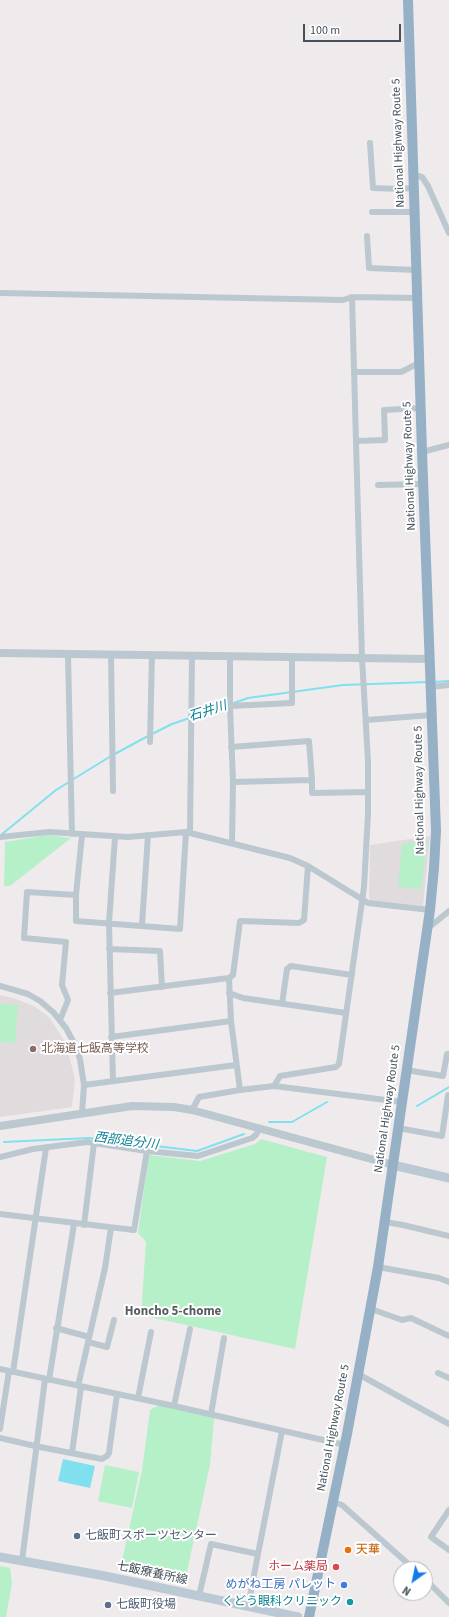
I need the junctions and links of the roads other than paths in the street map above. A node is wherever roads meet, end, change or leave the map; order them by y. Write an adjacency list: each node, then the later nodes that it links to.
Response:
1 (408, 0): 3 (highway, National Highway Route 5)
2 (370, 143): 4 (street)
3 (413, 175): 4 (highway, National Highway Route 5); 7 (street)
4 (414, 188): 6 (highway, National Highway Route 5)
5 (372, 212): 6 (street)
6 (415, 212): 9 (highway, National Highway Route 5)
7 (449, 232)
8 (367, 236): 9 (street)
9 (416, 270): 12 (highway, National Highway Route 5)
10 (0, 293): 11 (street)
11 (352, 297): 12 (street); 14 (street)
12 (418, 298): 13 (highway, National Highway Route 5)
13 (419, 362): 14 (street); 15 (highway, National Highway Route 5)
14 (354, 372): 16 (street)
15 (420, 408): 16 (street); 18 (highway, National Highway Route 5)
16 (356, 442): 28 (street)
17 (449, 445): 18 (street)
18 (422, 452): 19 (highway, National Highway Route 5)
19 (424, 484): 20 (street); 29 (highway, National Highway Route 5)
20 (378, 485)
21 (0, 653): 22 (street)
22 (68, 654): 24 (street); 42 (street)
23 (152, 654): 24 (street); 25 (street); 35 (street)
24 (111, 655): 39 (street)
25 (192, 655): 26 (street); 41 (street)
26 (230, 656): 27 (street); 32 (street)
27 (292, 657): 28 (street); 32 (street)
28 (362, 658): 29 (street); 34 (street)
29 (430, 659): 31 (highway, National Highway Route 5)
30 (449, 686): 31 (street)
31 (431, 687): 33 (highway, National Highway Route 5)
32 (230, 706): 36 (street)
33 (432, 715): 34 (street); 51 (highway, National Highway Route 5)
34 (366, 720): 40 (street)
35 (150, 742)
36 (231, 747): 37 (street); 38 (street)
37 (312, 780): 38 (street); 40 (street)
38 (233, 782): 47 (street)
39 (113, 791)
40 (368, 792): 50 (street)
41 (188, 832): 44 (street); 47 (street); 54 (street)
42 (72, 834): 43 (street); 45 (street)
43 (82, 835): 46 (street); 49 (street)
44 (148, 835): 46 (street); 54 (street)
45 (0, 837)
46 (115, 837): 53 (street)
47 (232, 843): 48 (street)
48 (308, 866): 50 (street); 58 (street)
49 (76, 895): 53 (street); 65 (street)
50 (363, 901): 51 (street); 57 (street)
51 (430, 910): 55 (highway, National Highway Route 5)
52 (449, 911): 55 (street)
53 (109, 923): 54 (street); 56 (street)
54 (142, 925)
55 (427, 929): 70 (highway, National Highway Route 5)
56 (109, 949): 60 (street); 62 (street)
57 (352, 975): 63 (street); 64 (street)
58 (229, 978): 60 (street); 61 (street)
59 (0, 986): 65 (street)
60 (162, 987): 62 (street)
61 (229, 993): 63 (street); 66 (street)
62 (110, 994): 67 (street)
63 (282, 1004): 64 (street)
64 (346, 1013): 73 (street)
65 (60, 1020): 72 (street)
66 (231, 1021): 67 (street); 69 (street)
67 (111, 1037): 71 (street)
68 (449, 1054): 70 (street)
69 (236, 1065): 71 (street); 74 (street)
70 (406, 1070): 76 (highway, National Highway Route 5)
71 (112, 1081): 72 (street)
72 (84, 1085): 78 (street)
73 (274, 1086): 74 (street); 76 (street)
74 (240, 1090): 77 (street)
75 (448, 1095): 80 (street)
76 (402, 1102): 80 (highway, National Highway Route 5)
77 (192, 1110): 78 (street); 81 (street)
78 (82, 1113): 79 (street)
79 (0, 1126)
80 (398, 1128): 86 (highway, National Highway Route 5)
81 (259, 1129): 84 (street); 86 (street)
82 (94, 1143): 83 (street); 84 (street); 92 (street)
83 (46, 1148): 85 (street); 89 (street)
84 (147, 1151): 93 (street)
85 (0, 1157)
86 (393, 1165): 87 (main road); 90 (highway, National Highway Route 5)
87 (449, 1178)
88 (0, 1214): 89 (street)
89 (36, 1219): 91 (street); 106 (street)
90 (385, 1222): 94 (street); 95 (highway, National Highway Route 5)
91 (74, 1224): 92 (street); 99 (street)
92 (84, 1225): 93 (street)
93 (110, 1228): 104 (street)
94 (449, 1236)
95 (378, 1267): 96 (street); 97 (highway, National Highway Route 5)
96 (449, 1282)
97 (371, 1310): 102 (street); 108 (highway, National Highway Route 5)
98 (114, 1320): 104 (street)
99 (56, 1328): 104 (street); 110 (street)
100 (190, 1329): 114 (street)
101 (151, 1332): 113 (street)
102 (449, 1336)
103 (224, 1338): 115 (street)
104 (88, 1339): 111 (street)
105 (0, 1369): 106 (street)
106 (11, 1372): 110 (street); 117 (street)
107 (438, 1373): 109 (street)
108 (358, 1374): 116 (street); 120 (highway, National Highway Route 5)
109 (449, 1378)
110 (47, 1380): 111 (street); 121 (street)
111 (80, 1387): 112 (street); 122 (street)
112 (117, 1394): 113 (street); 122 (street)
113 (138, 1398): 114 (street)
114 (174, 1406): 115 (street)
115 (210, 1414): 118 (street)
116 (449, 1424)
117 (0, 1429)
118 (282, 1431): 120 (street); 126 (street)
119 (0, 1438): 121 (street)
120 (345, 1445): 123 (highway, National Highway Route 5)
121 (35, 1446): 122 (street); 128 (street)
122 (72, 1453)
123 (333, 1502): 129 (street); 135 (highway, National Highway Route 5)
124 (449, 1510): 125 (street)
125 (449, 1550)
126 (258, 1554): 131 (street); 133 (street)
127 (0, 1557): 128 (main road, 七飯療養所線)
128 (22, 1561): 131 (main road, 七飯療養所線)
129 (405, 1561)
130 (433, 1587): 132 (street)
131 (199, 1596): 133 (main road, 七飯療養所線)
132 (449, 1603)
133 (248, 1607): 134 (main road, 七飯療養所線)
134 (298, 1617)
135 (309, 1617)

